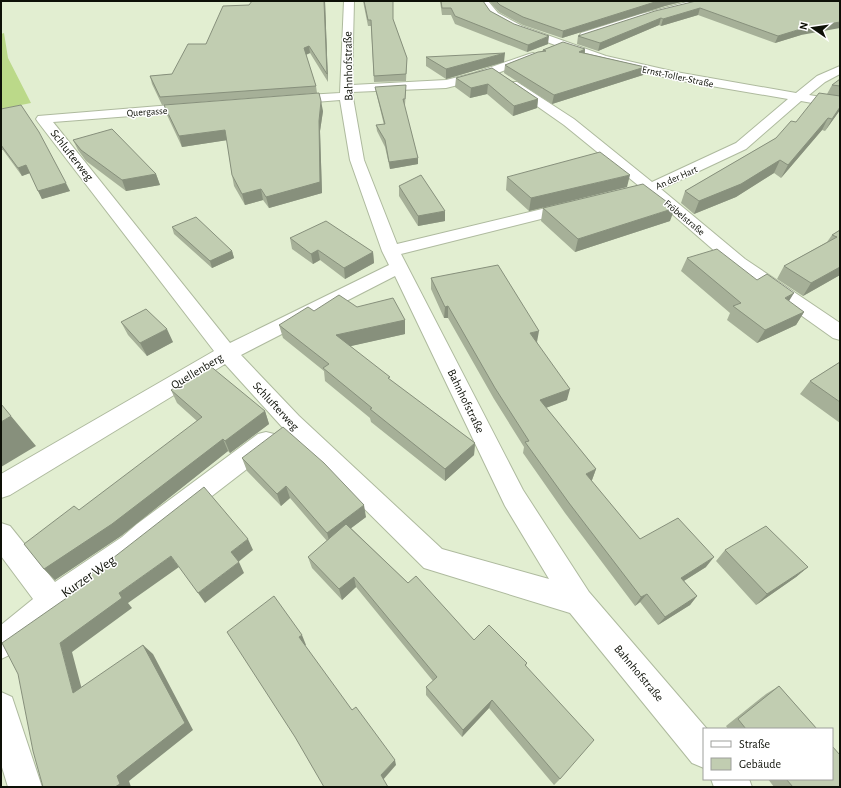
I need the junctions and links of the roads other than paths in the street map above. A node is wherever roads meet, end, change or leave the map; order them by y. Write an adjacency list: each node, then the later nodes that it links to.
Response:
1 (349, 1): 7 (street, Bahnhofstraße)
2 (483, 1): 4 (street, Ernst-Toller-Straße)
3 (705, 1): 4 (street)
4 (561, 44): 6 (street); 8 (street, Ernst-Toller-Straße)
5 (840, 70): 8 (street, An der Hart)
6 (492, 72): 7 (street); 13 (street, Fröbelstraße)
7 (347, 93): 9 (street); 16 (street, Bahnhofstraße)
8 (797, 98): 10 (street, Ernst-Toller-Straße); 13 (street, An der Hart)
9 (279, 101)
10 (840, 104)
11 (210, 106): 12 (street, Quergasse)
12 (43, 119): 18 (street, Schlufterweg)
13 (651, 188): 14 (street, An der Hart); 17 (street, Fröbelstraße)
14 (605, 199)
15 (582, 205): 16 (street)
16 (395, 259): 18 (street, Quellenberg); 23 (street, Bahnhofstraße)
17 (840, 333)
18 (227, 353): 19 (street, Schlufterweg); 20 (street, Quellenberg)
19 (290, 422): 22 (street, Kurzer Weg); 23 (street, Schlufterweg)
20 (1, 487)
21 (1, 535): 22 (street)
22 (52, 600): 24 (street, Kurzer Weg)
23 (579, 602): 26 (street, Bahnhofstraße)
24 (1, 644)
25 (1, 708): 27 (street)
26 (703, 749)
27 (25, 787)

